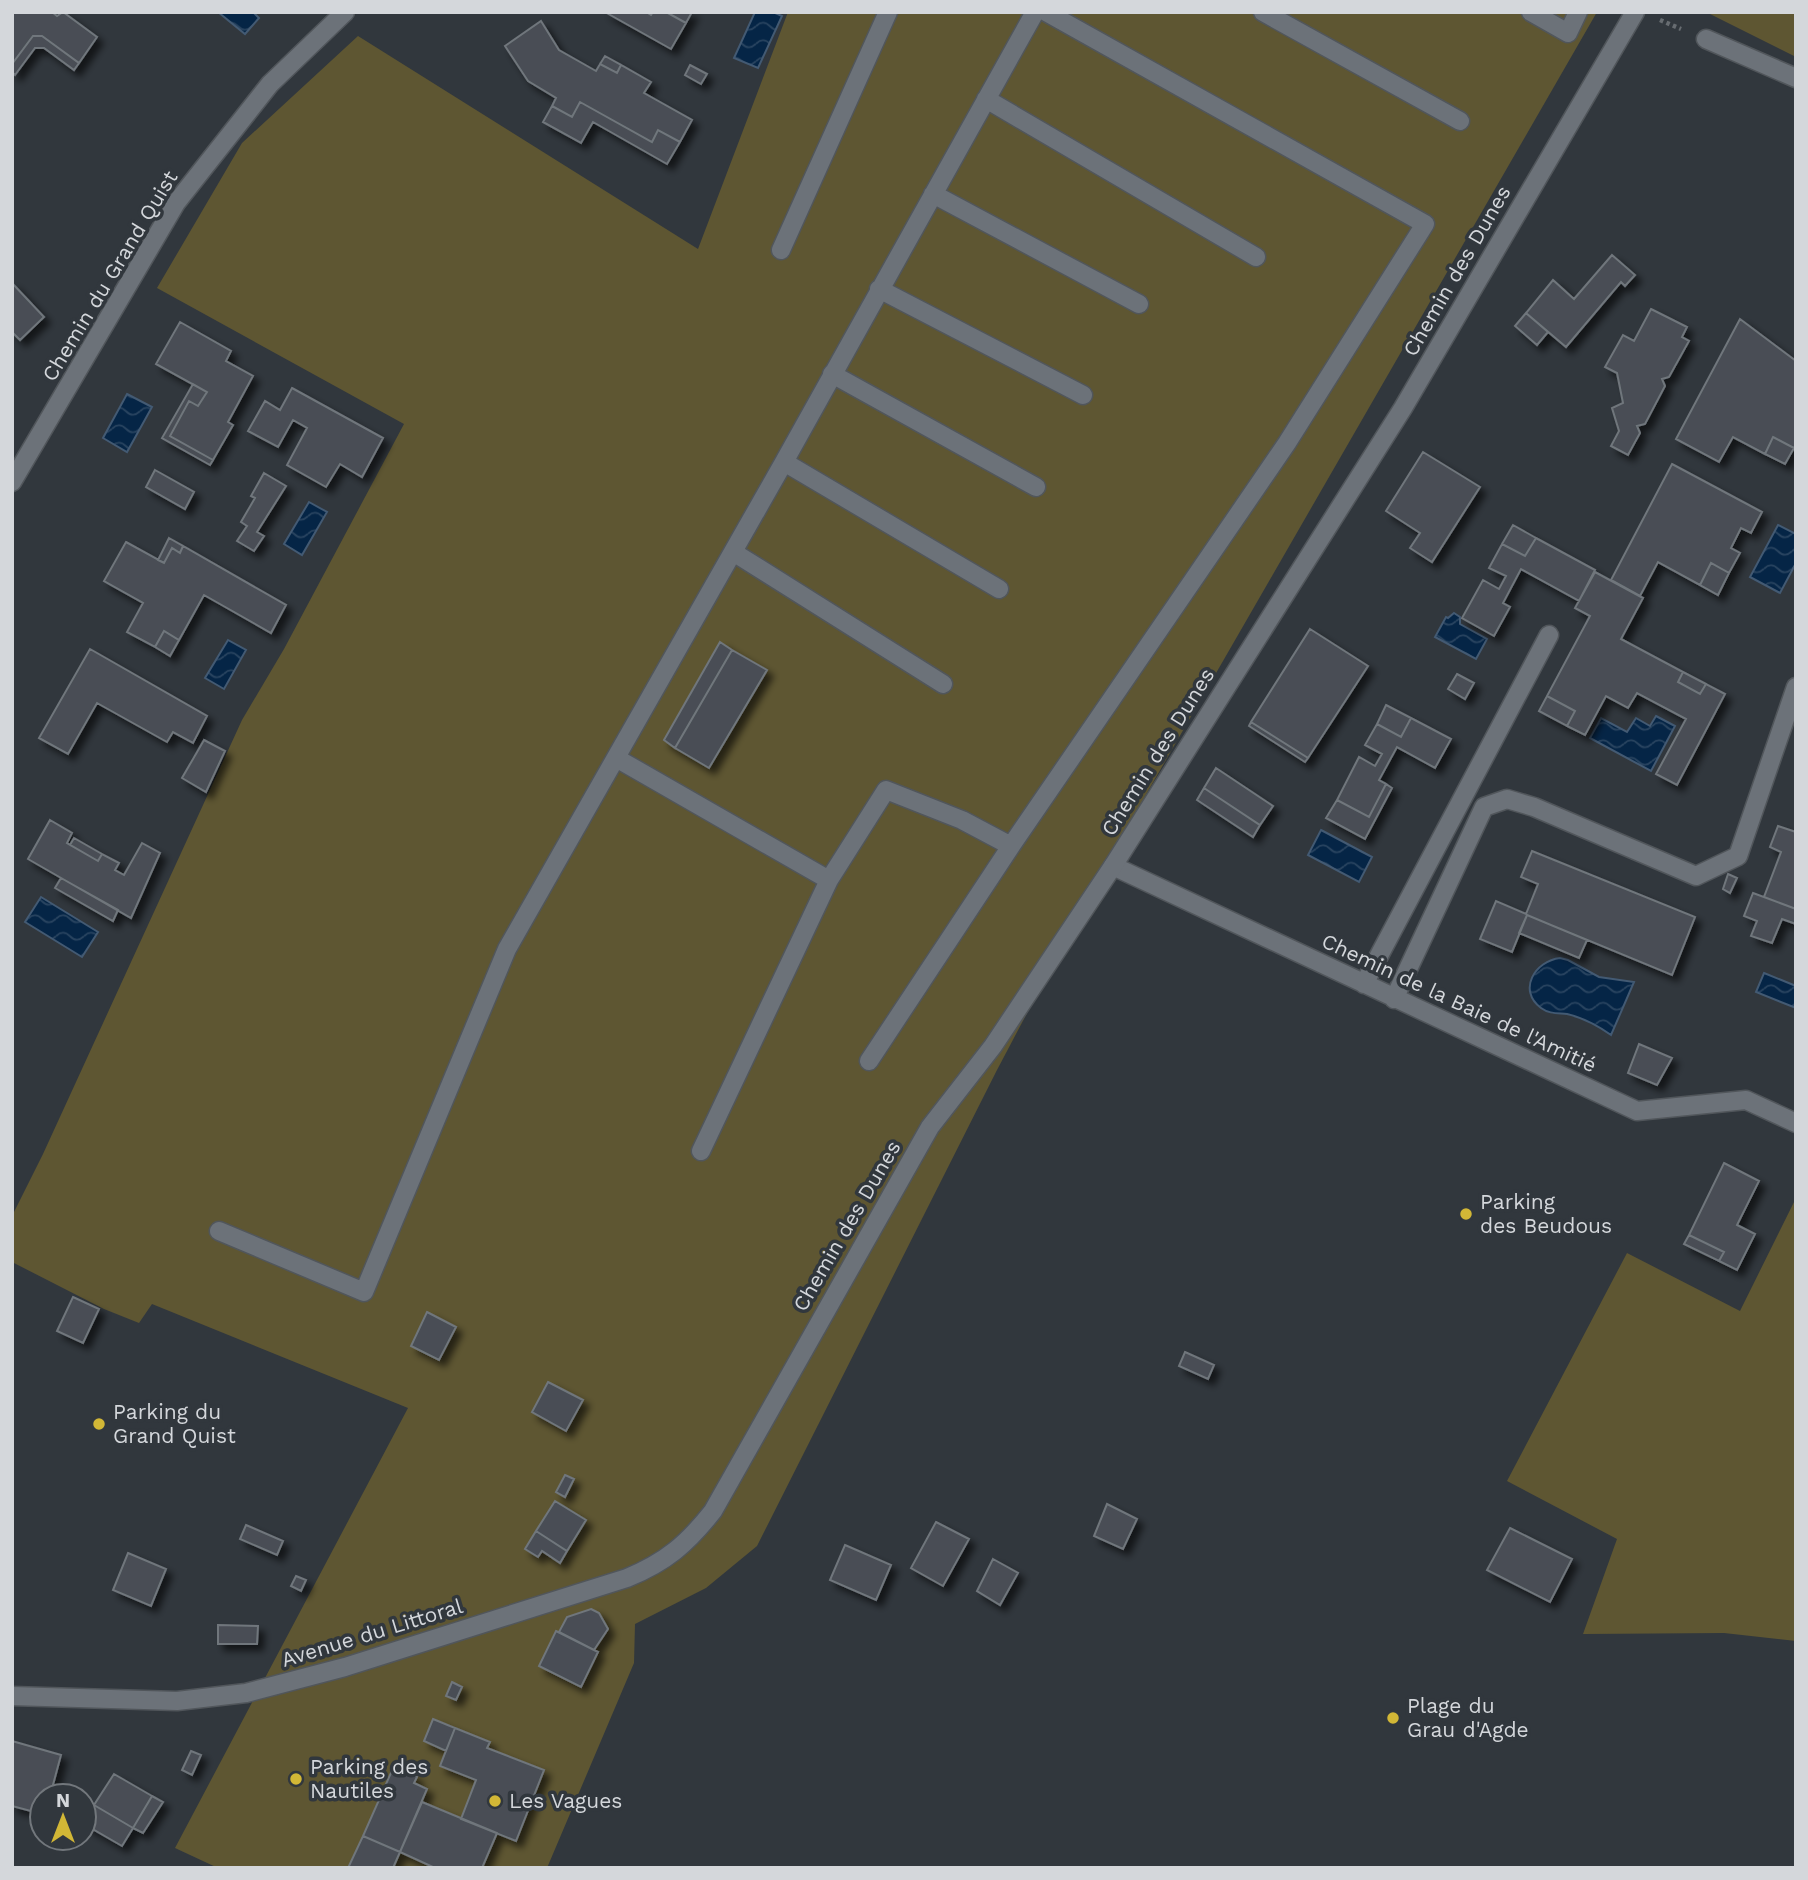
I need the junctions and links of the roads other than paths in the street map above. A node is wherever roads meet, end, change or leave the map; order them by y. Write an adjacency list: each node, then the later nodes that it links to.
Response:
1 (345, 12): 21 (street, Chemin du Grand Quist)
2 (888, 12): 14 (street)
3 (1035, 12): 11 (street)
4 (1046, 12): 29 (street)
5 (1263, 12): 12 (street)
6 (1531, 12): 7 (street)
7 (1578, 12)
8 (1635, 12): 30 (street, Chemin des Dunes)
9 (1706, 40): 10 (street)
10 (1796, 78)
11 (986, 99): 13 (street); 15 (street)
12 (1460, 121)
13 (933, 194): 16 (street); 17 (street)
14 (781, 250)
15 (1256, 257)
16 (879, 289): 18 (street); 19 (street)
17 (1139, 304)
18 (832, 374): 20 (street); 22 (street)
19 (1083, 395)
20 (784, 462): 23 (street); 24 (street)
21 (12, 482)
22 (1036, 487)
23 (733, 552): 26 (street); 28 (street)
24 (999, 589)
25 (1549, 635): 32 (street)
26 (943, 684)
27 (1796, 687): 33 (street)
28 (617, 758): 31 (street); 37 (street)
29 (1011, 846): 31 (street); 34 (street)
30 (1113, 866): 32 (street, Chemin de la Baie de l'Amitié); 38 (street, Chemin des Dunes)
31 (829, 880): 36 (street)
32 (1364, 984): 33 (street, Chemin de la Baie de l'Amitié)
33 (1394, 999): 35 (street, Chemin de la Baie de l'Amitié)
34 (869, 1061)
35 (1796, 1123)
36 (701, 1151)
37 (219, 1231)
38 (713, 1511): 39 (street, Avenue du Littoral)
39 (12, 1696)

